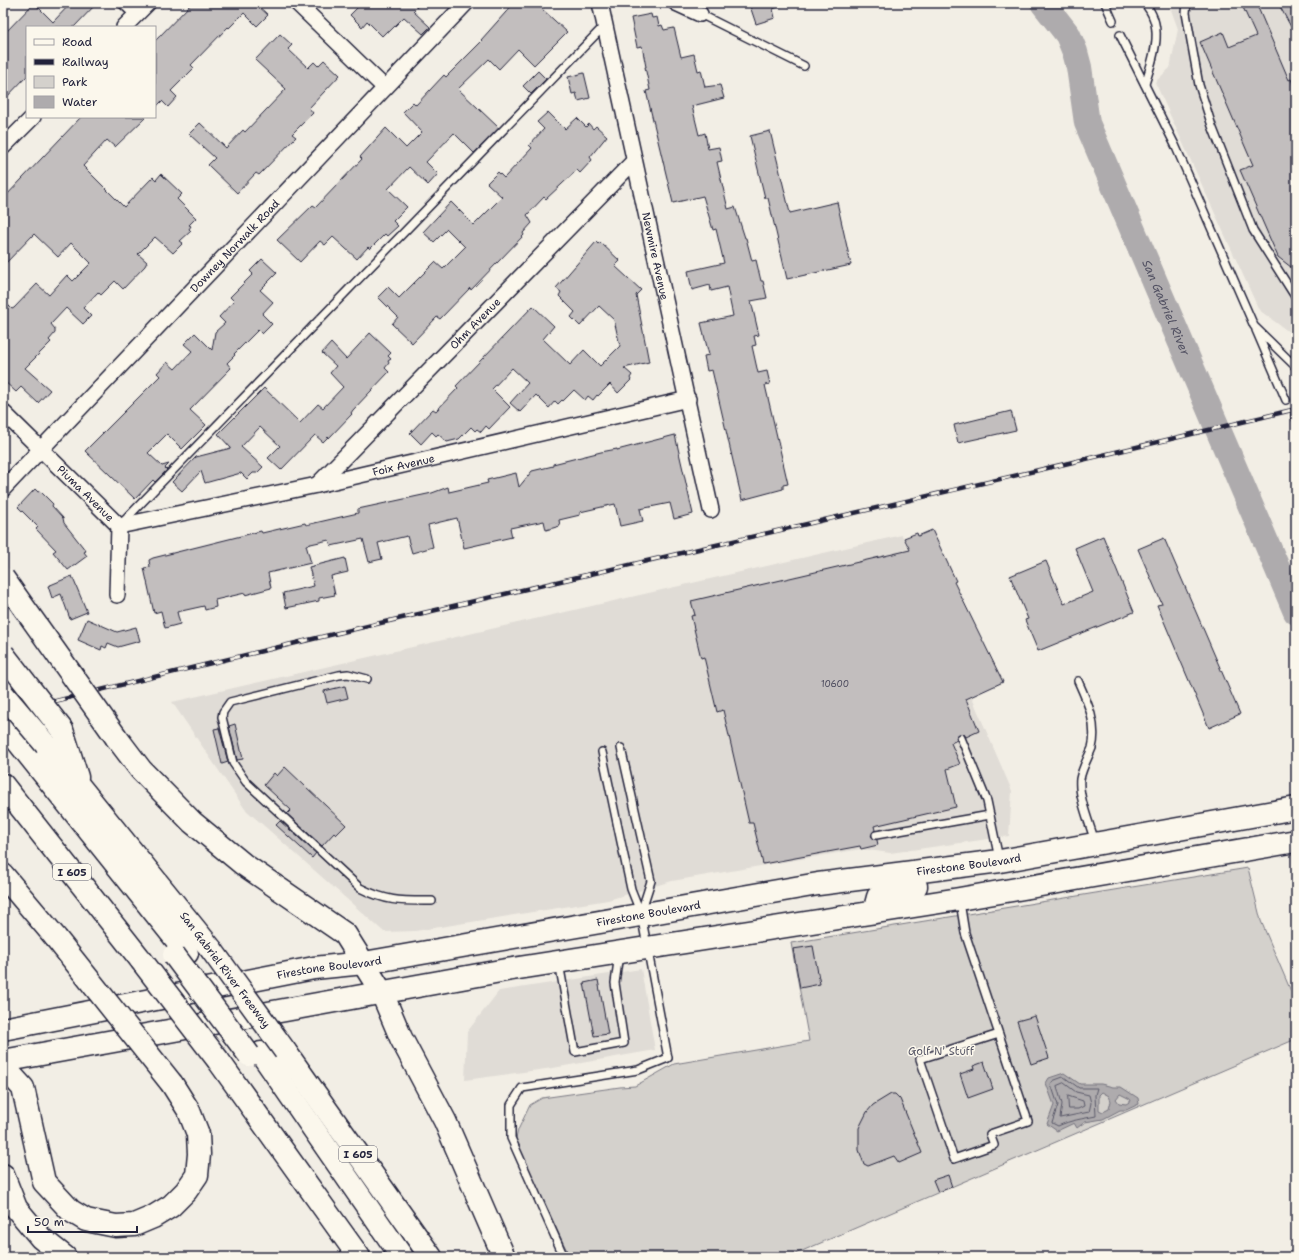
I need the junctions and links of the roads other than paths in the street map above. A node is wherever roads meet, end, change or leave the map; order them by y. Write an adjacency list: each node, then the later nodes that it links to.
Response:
1 (121, 3): 11 (lane)
2 (148, 3): 11 (street)
3 (297, 3): 18 (street)
4 (466, 3): 18 (street, Downey Norwalk Road)
5 (600, 3): 13 (street, Newmire Avenue)
6 (676, 3): 10 (street)
7 (1105, 3): 12 (lane)
8 (1144, 3): 17 (lane)
9 (1187, 3): 22 (lane)
10 (700, 14): 16 (lane)
11 (135, 16): 14 (street)
12 (1113, 21)
13 (605, 25): 21 (street, Newmire Avenue); 32 (lane)
14 (125, 26)
15 (1120, 35): 17 (lane)
16 (804, 66)
17 (1145, 84): 23 (lane)
18 (385, 88): 28 (street, Downey Norwalk Road)
19 (32, 118): 20 (street)
20 (3, 147)
21 (634, 161): 25 (street, Newmire Avenue); 29 (street, Ohm Avenue)
22 (1296, 298)
23 (1254, 326): 24 (lane); 26 (lane)
24 (1296, 367)
25 (688, 399): 29 (street, Foix Avenue); 31 (street, Newmire Avenue)
26 (1286, 400)
27 (3, 412): 28 (street, Piuma Avenue)
28 (41, 449): 30 (street, Downey Norwalk Road); 32 (street, Piuma Avenue)
29 (317, 486): 32 (street, Foix Avenue)
30 (3, 489)
31 (711, 510)
32 (118, 526): 34 (street, Piuma Avenue)
33 (3, 578): 60 (main road, bridge)
34 (117, 595)
35 (3, 654): 45 (main road, bridge)
36 (367, 679): 54 (lane)
37 (1078, 681): 50 (lane)
38 (3, 694): 41 (main road, San Gabriel River Freeway / I 605, bridge)
39 (3, 723): 41 (main road)
40 (962, 738): 47 (lane)
41 (22, 746): 45 (main road, San Gabriel River Freeway / I 605); 64 (main road)
42 (621, 748): 56 (lane)
43 (602, 752): 56 (lane)
44 (3, 785): 69 (main road, I 605, bridge)
45 (81, 789): 72 (main road, San Gabriel River Freeway / I 605, bridge)
46 (1294, 808): 50 (main road, Firestone Boulevard)
47 (990, 815): 48 (lane); 51 (lane)
48 (876, 835)
49 (1296, 841): 53 (main road)
50 (1095, 844): 51 (main road, Firestone Boulevard)
51 (1000, 862): 55 (main road); 56 (main road, Firestone Boulevard)
52 (3, 875): 66 (main road, bridge)
53 (959, 899): 55 (main road); 63 (lane)
54 (432, 901)
55 (874, 912): 57 (main road)
56 (641, 914): 57 (lane); 60 (main road, Firestone Boulevard)
57 (647, 948): 58 (main road); 74 (lane)
58 (620, 952): 59 (main road); 59 (lane)
59 (559, 962): 61 (main road)
60 (364, 963): 61 (main road); 62 (main road, Firestone Boulevard)
61 (382, 993): 65 (main road); 73 (main road)
62 (3, 1030)
63 (999, 1034): 63 (lane)
64 (255, 1054): 70 (main road); 71 (main road)
65 (3, 1061)
66 (3, 1066)
67 (3, 1175): 68 (main road)
68 (65, 1257)
69 (359, 1257)
70 (392, 1257)
71 (402, 1257)
72 (431, 1257)
73 (504, 1257)
74 (564, 1257)

